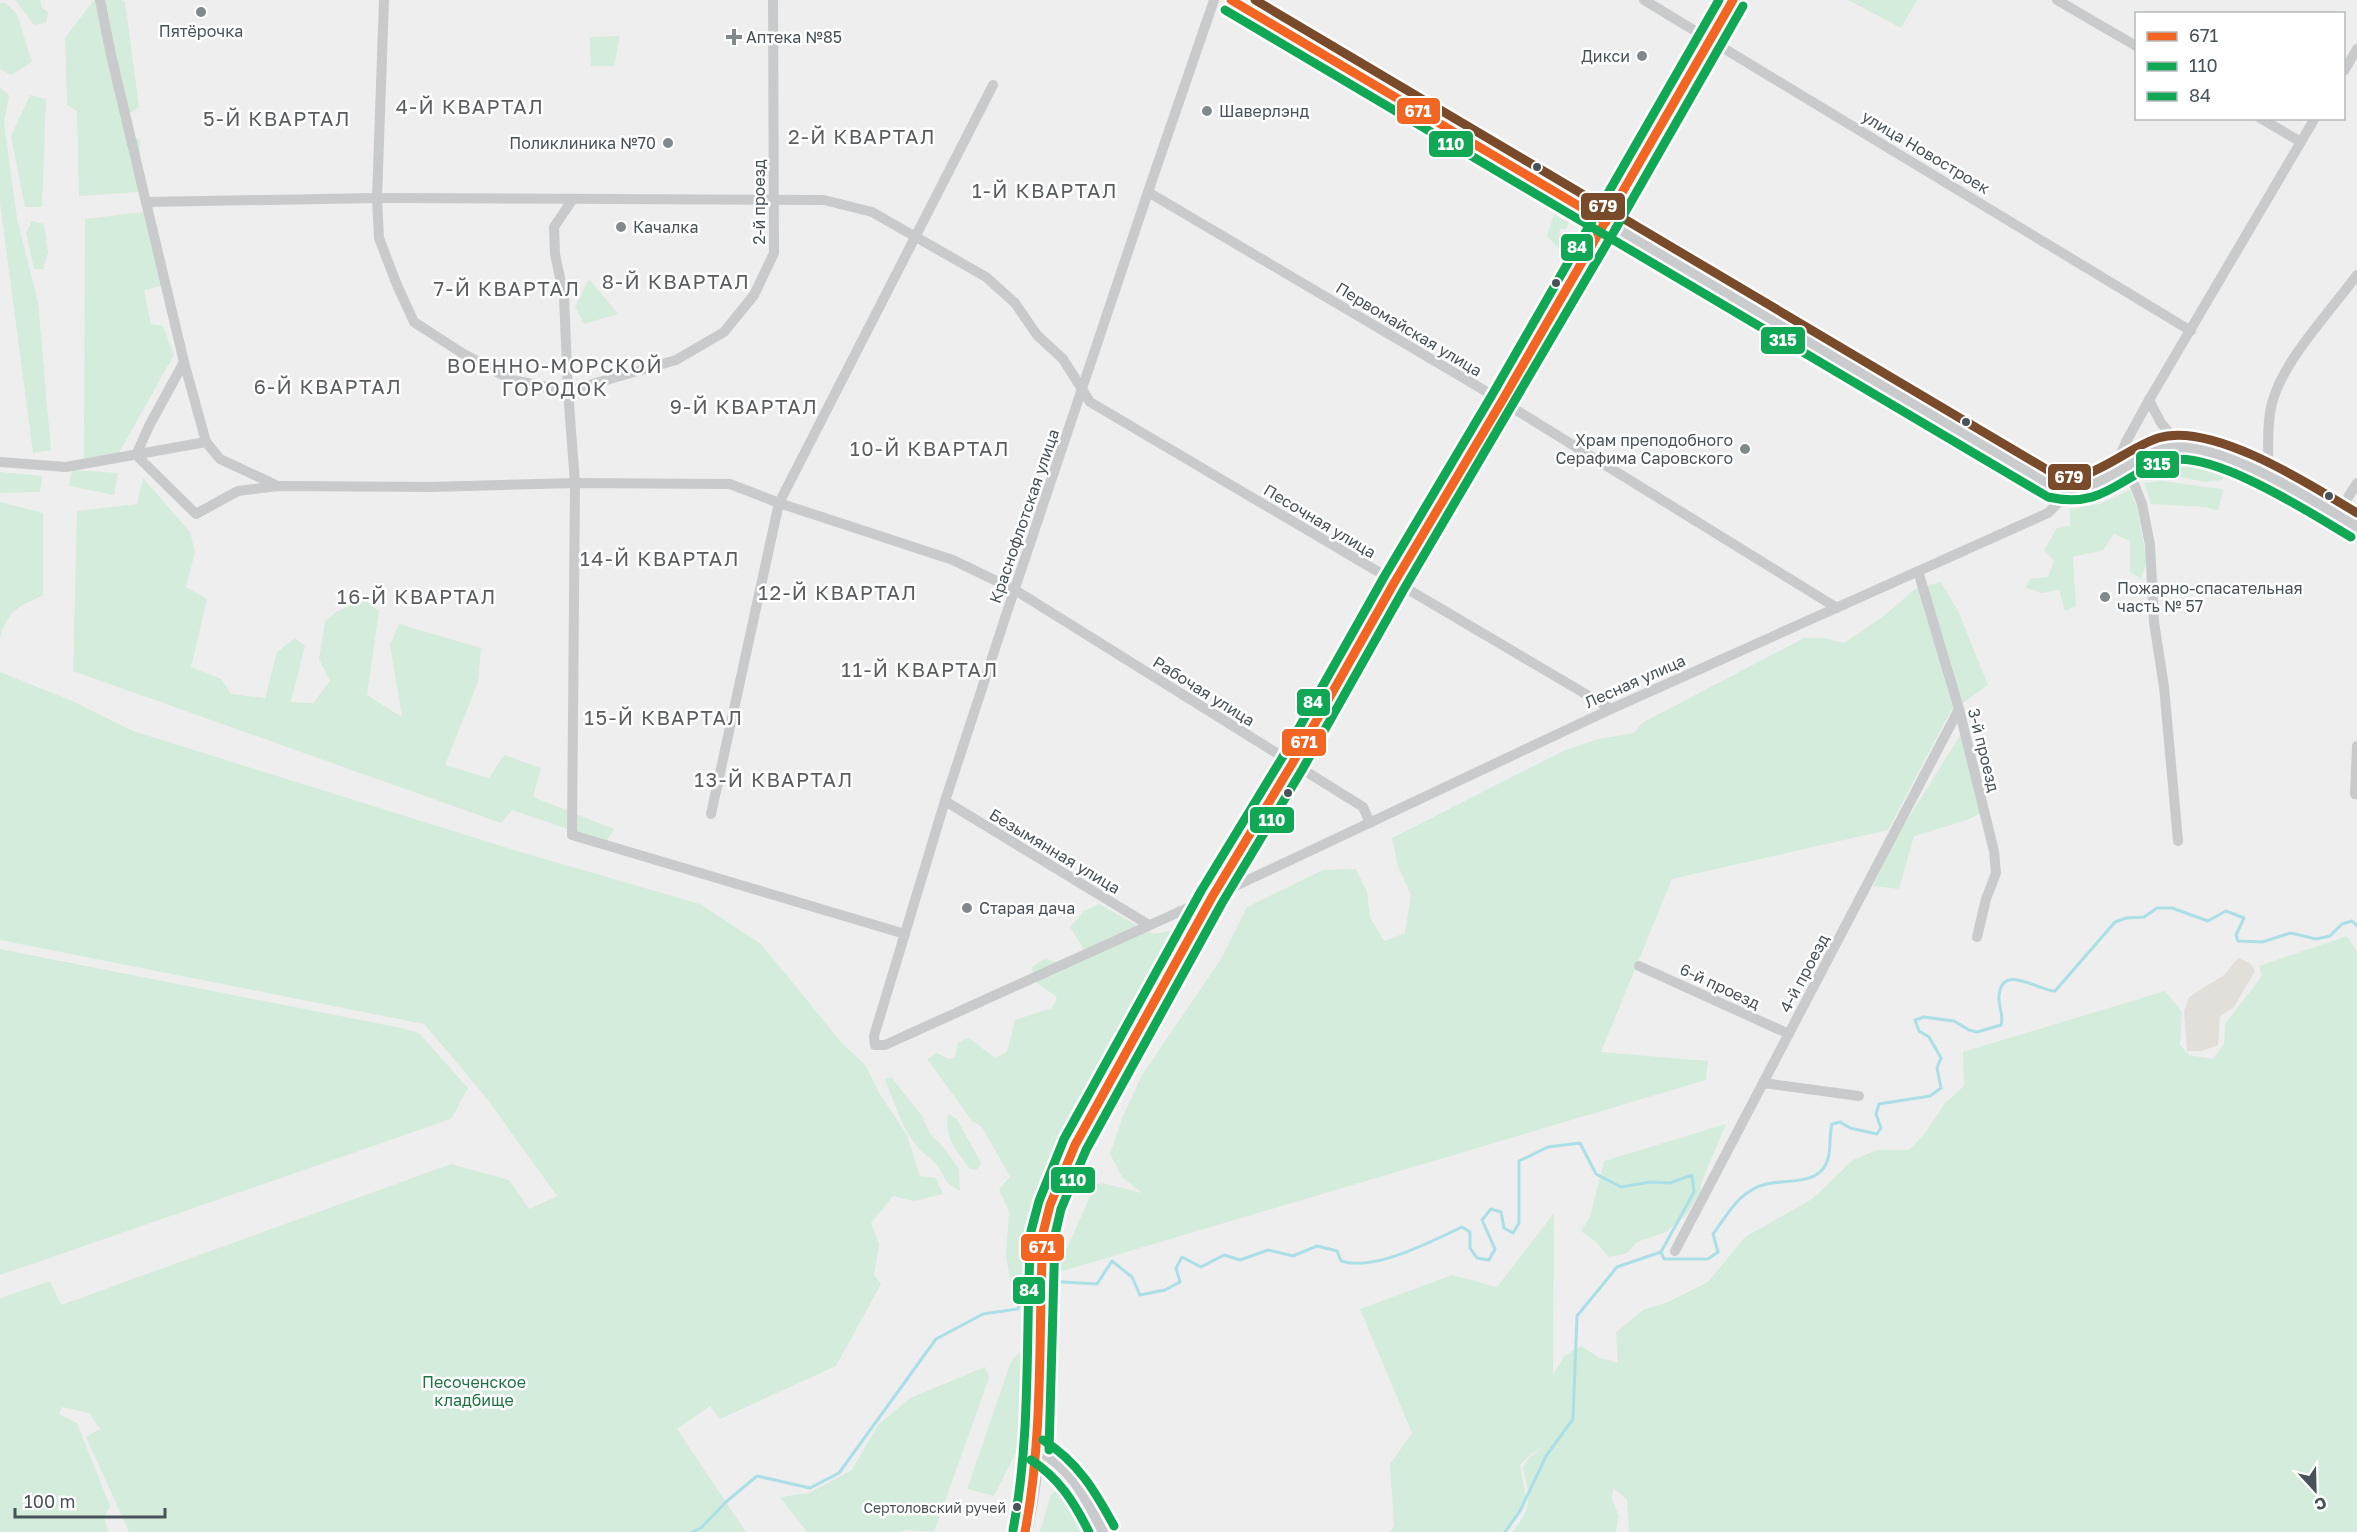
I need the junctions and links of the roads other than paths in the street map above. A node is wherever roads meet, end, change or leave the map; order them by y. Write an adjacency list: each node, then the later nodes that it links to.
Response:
1 (100, 0): 21 (street)
2 (384, 0): 18 (street, 2-й проезд)
3 (773, 0): 20 (street, 2-й проезд)
4 (1215, 0): 17 (street, Краснофлотская улица)
5 (1231, 0): 22 (main road)
6 (1644, 0): 9 (street, улица Новостроек)
7 (1733, 0): 9 (main road)
8 (2057, 0): 10 (street)
9 (1710, 39): 22 (main road); 25 (street, улица Новостроек)
10 (2135, 45)
11 (2357, 49): 12 (street)
12 (2345, 68)
13 (993, 85): 23 (street)
14 (2263, 120): 16 (street)
15 (2314, 120): 16 (street)
16 (2301, 142): 25 (street)
17 (1148, 192): 27 (street, Краснофлотская улица); 30 (street, Первомайская улица)
18 (377, 198): 19 (street, Песочная улица); 21 (street, Песочная улица); 28 (street, 2-й проезд)
19 (573, 199): 20 (street, Песочная улица); 28 (street)
20 (775, 200): 23 (street, Песочная улица); 28 (street, 2-й проезд)
21 (146, 202): 26 (street)
22 (1606, 222): 30 (main road); 41 (main road)
23 (915, 235): 27 (street, Песочная улица); 42 (street)
24 (2357, 275): 37 (street)
25 (2192, 331): 29 (street)
26 (184, 362): 31 (street); 33 (street)
27 (1083, 387): 46 (street, Песочная улица); 47 (street, Краснофлотская улица)
28 (568, 391): 38 (street)
29 (2149, 400): 32 (street); 36 (street)
30 (1502, 401): 46 (main road); 48 (street, Первомайская улица)
31 (206, 442): 33 (street); 40 (street)
32 (2181, 446): 35 (main road); 37 (main road)
33 (136, 455): 34 (street); 40 (street, Рабочая улица)
34 (0, 462)
35 (2128, 468): 36 (main road); 57 (street)
36 (2110, 478): 41 (main road)
37 (2268, 478): 43 (main road)
38 (574, 483): 40 (street, Рабочая улица); 42 (street, Рабочая улица); 60 (street)
39 (2357, 483): 43 (street)
40 (278, 486)
41 (2064, 489): 45 (street, Лесная улица)
42 (779, 503): 47 (street, Рабочая улица); 55 (street)
43 (2337, 515): 44 (main road)
44 (2357, 527)
45 (1918, 571): 48 (street, Лесная улица); 50 (street, 3-й проезд)
46 (1394, 583): 49 (street, Песочная улица); 52 (main road)
47 (1015, 590): 52 (street, Рабочая улица); 54 (street, Краснофлотская улица)
48 (1837, 608): 49 (street, Лесная улица)
49 (1611, 709): 56 (street, Лесная улица)
50 (1959, 709): 61 (street, 3-й проезд); 63 (street, 4-й проезд)
51 (2357, 746): 53 (street)
52 (1292, 764): 56 (street, Рабочая улица); 58 (main road)
53 (2356, 794)
54 (945, 801): 59 (street, Безымянная улица); 60 (street, Краснофлотская улица)
55 (711, 814)
56 (1370, 822): 58 (street, Лесная улица)
57 (2178, 841)
58 (1212, 897): 59 (street, Лесная улица); 68 (main road)
59 (1149, 925): 64 (street, Лесная улица)
60 (905, 934): 64 (street, Краснофлотская улица)
61 (1977, 937)
62 (1639, 966): 63 (street, 6-й проезд)
63 (1789, 1034): 65 (street, 4-й проезд)
64 (875, 1045)
65 (1763, 1083): 66 (street); 67 (street, 4-й проезд)
66 (1858, 1096)
67 (1675, 1251)
68 (1037, 1450): 69 (main road); 70 (street)
69 (1025, 1532)
70 (1103, 1532)

